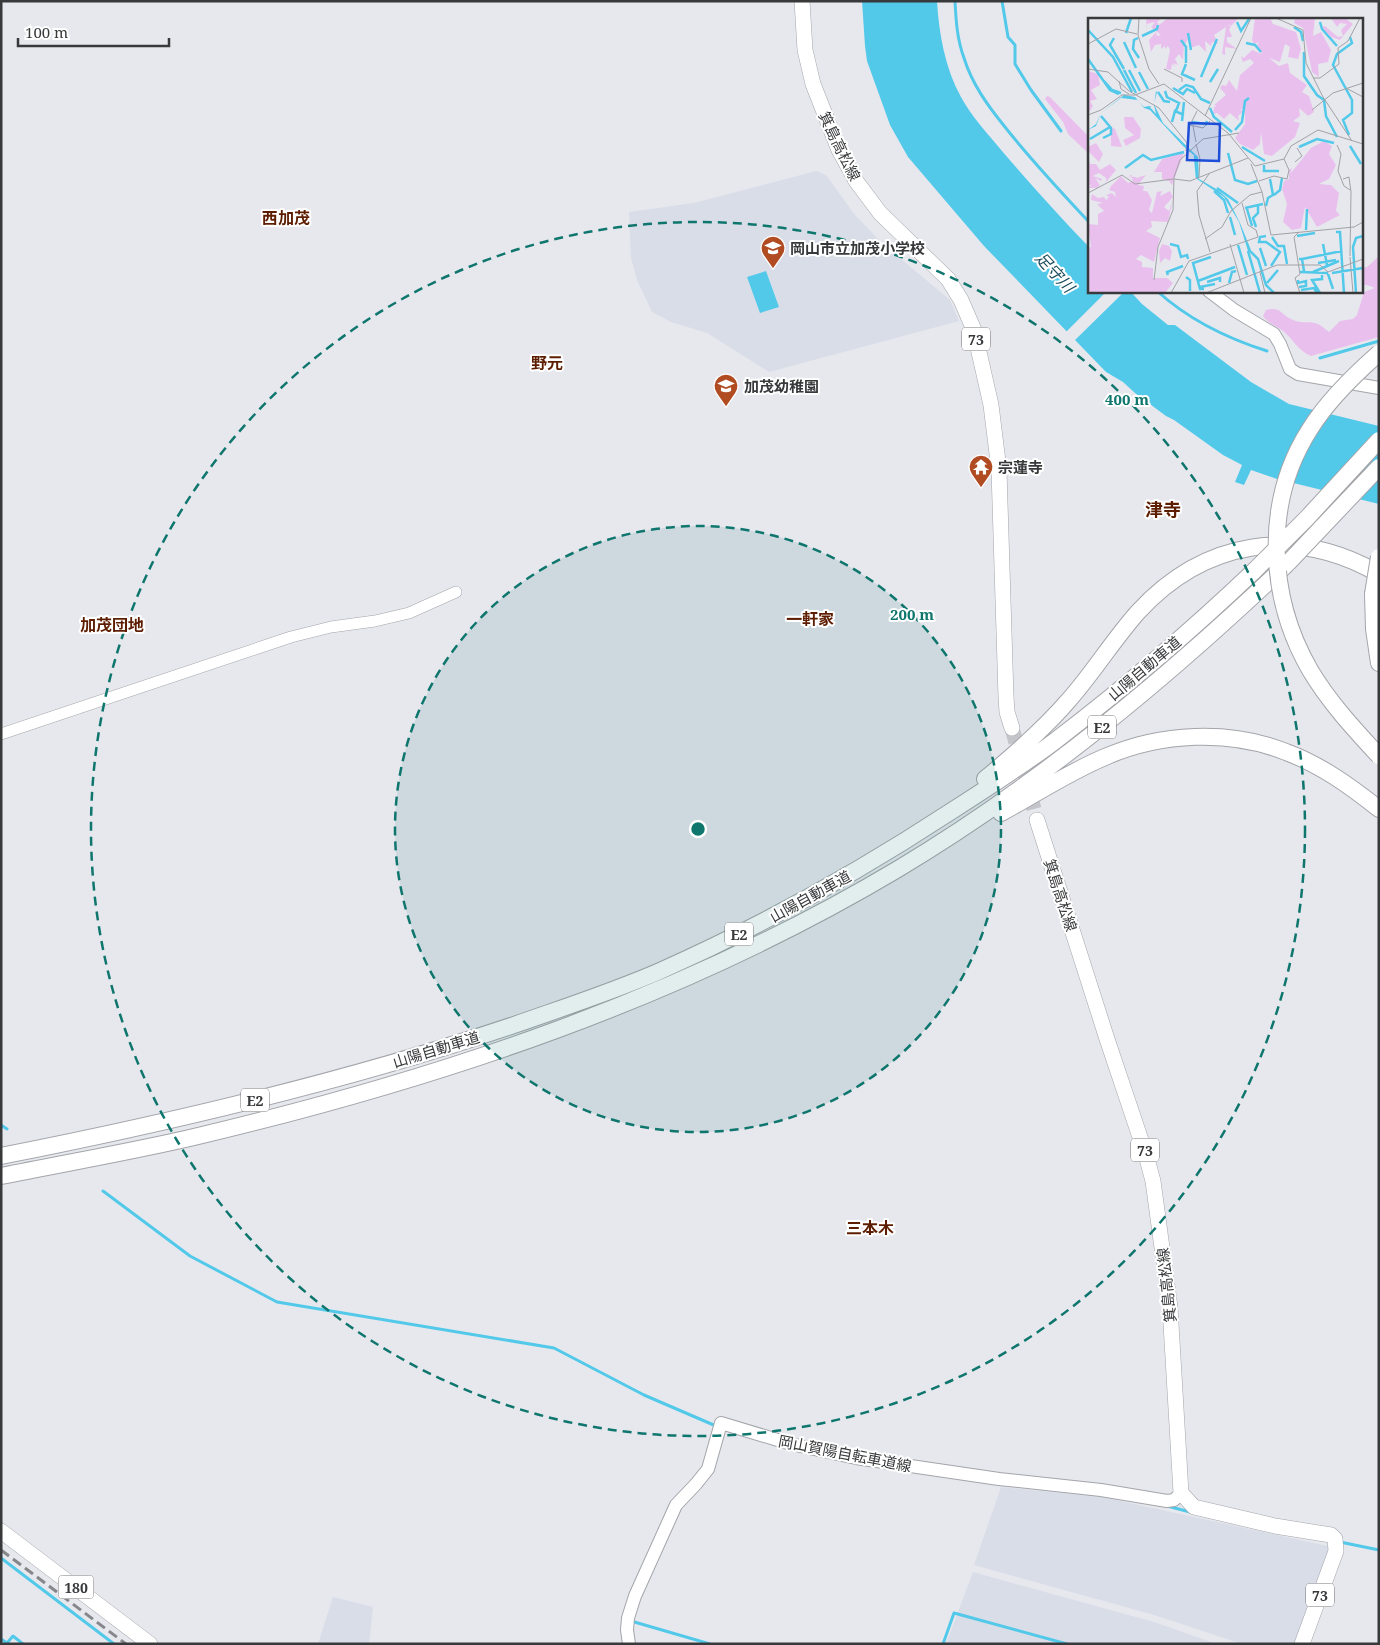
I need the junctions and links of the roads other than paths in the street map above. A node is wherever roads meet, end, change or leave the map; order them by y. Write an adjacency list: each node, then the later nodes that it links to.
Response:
1 (802, 1): 11 (main road, 箕島高松線 / 73)
2 (1210, 292): 4 (main road)
3 (1379, 353): 13 (highway, bridge)
4 (1379, 388)
5 (1379, 440): 16 (highway, 山陽自動車道 / E2, bridge)
6 (1379, 467): 17 (highway, 山陽自動車道 / E2, bridge)
7 (1379, 557): 10 (highway, bridge)
8 (1379, 574): 16 (highway)
9 (456, 592): 12 (street)
10 (1379, 663)
11 (1012, 728)
12 (1, 734)
13 (1379, 756)
14 (1379, 809): 17 (highway)
15 (1037, 820): 20 (main road, 箕島高松線 / 73)
16 (892, 847): 18 (highway, 山陽自動車道 / E2)
17 (899, 868): 19 (highway, 山陽自動車道 / E2)
18 (1, 1156)
19 (1, 1176)
20 (1181, 1494): 23 (main road, 岡山賀陽自転車道線); 24 (main road, 73)
21 (1, 1532): 22 (main road, 180)
22 (150, 1644)
23 (629, 1644)
24 (1302, 1644)

